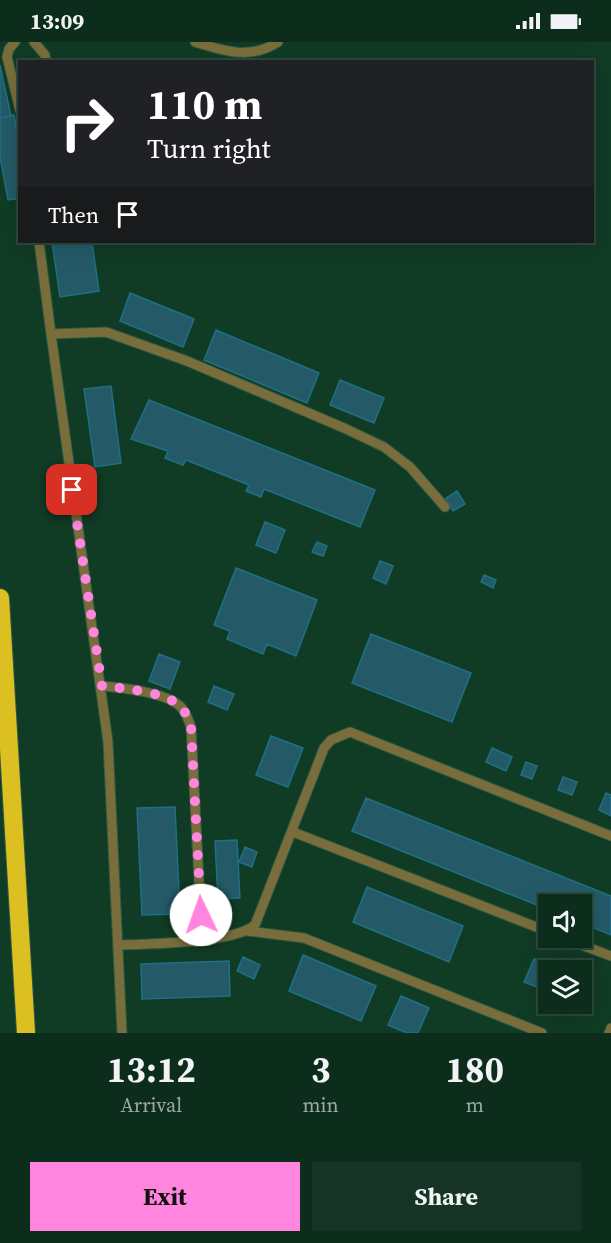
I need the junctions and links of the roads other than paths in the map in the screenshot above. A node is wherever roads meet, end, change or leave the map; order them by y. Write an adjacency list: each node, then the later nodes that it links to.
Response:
1 (15, 42): 6 (lane)
2 (34, 42): 5 (lane)
3 (195, 42): 4 (lane)
4 (278, 42)
5 (46, 60)
6 (18, 102)
7 (39, 243): 8 (lane)
8 (51, 334): 9 (lane); 11 (lane)
9 (445, 507)
10 (0, 598): 21 (highway)
11 (102, 686): 16 (lane); 17 (lane)
12 (293, 832): 13 (lane); 14 (lane); 15 (lane)
13 (611, 836)
14 (538, 928)
15 (248, 931): 16 (lane); 23 (lane)
16 (202, 939): 17 (lane)
17 (118, 945): 22 (lane)
18 (590, 948): 19 (lane)
19 (611, 956)
20 (611, 1028): 24 (lane)
21 (26, 1033)
22 (122, 1033)
23 (542, 1033)
24 (609, 1033)

